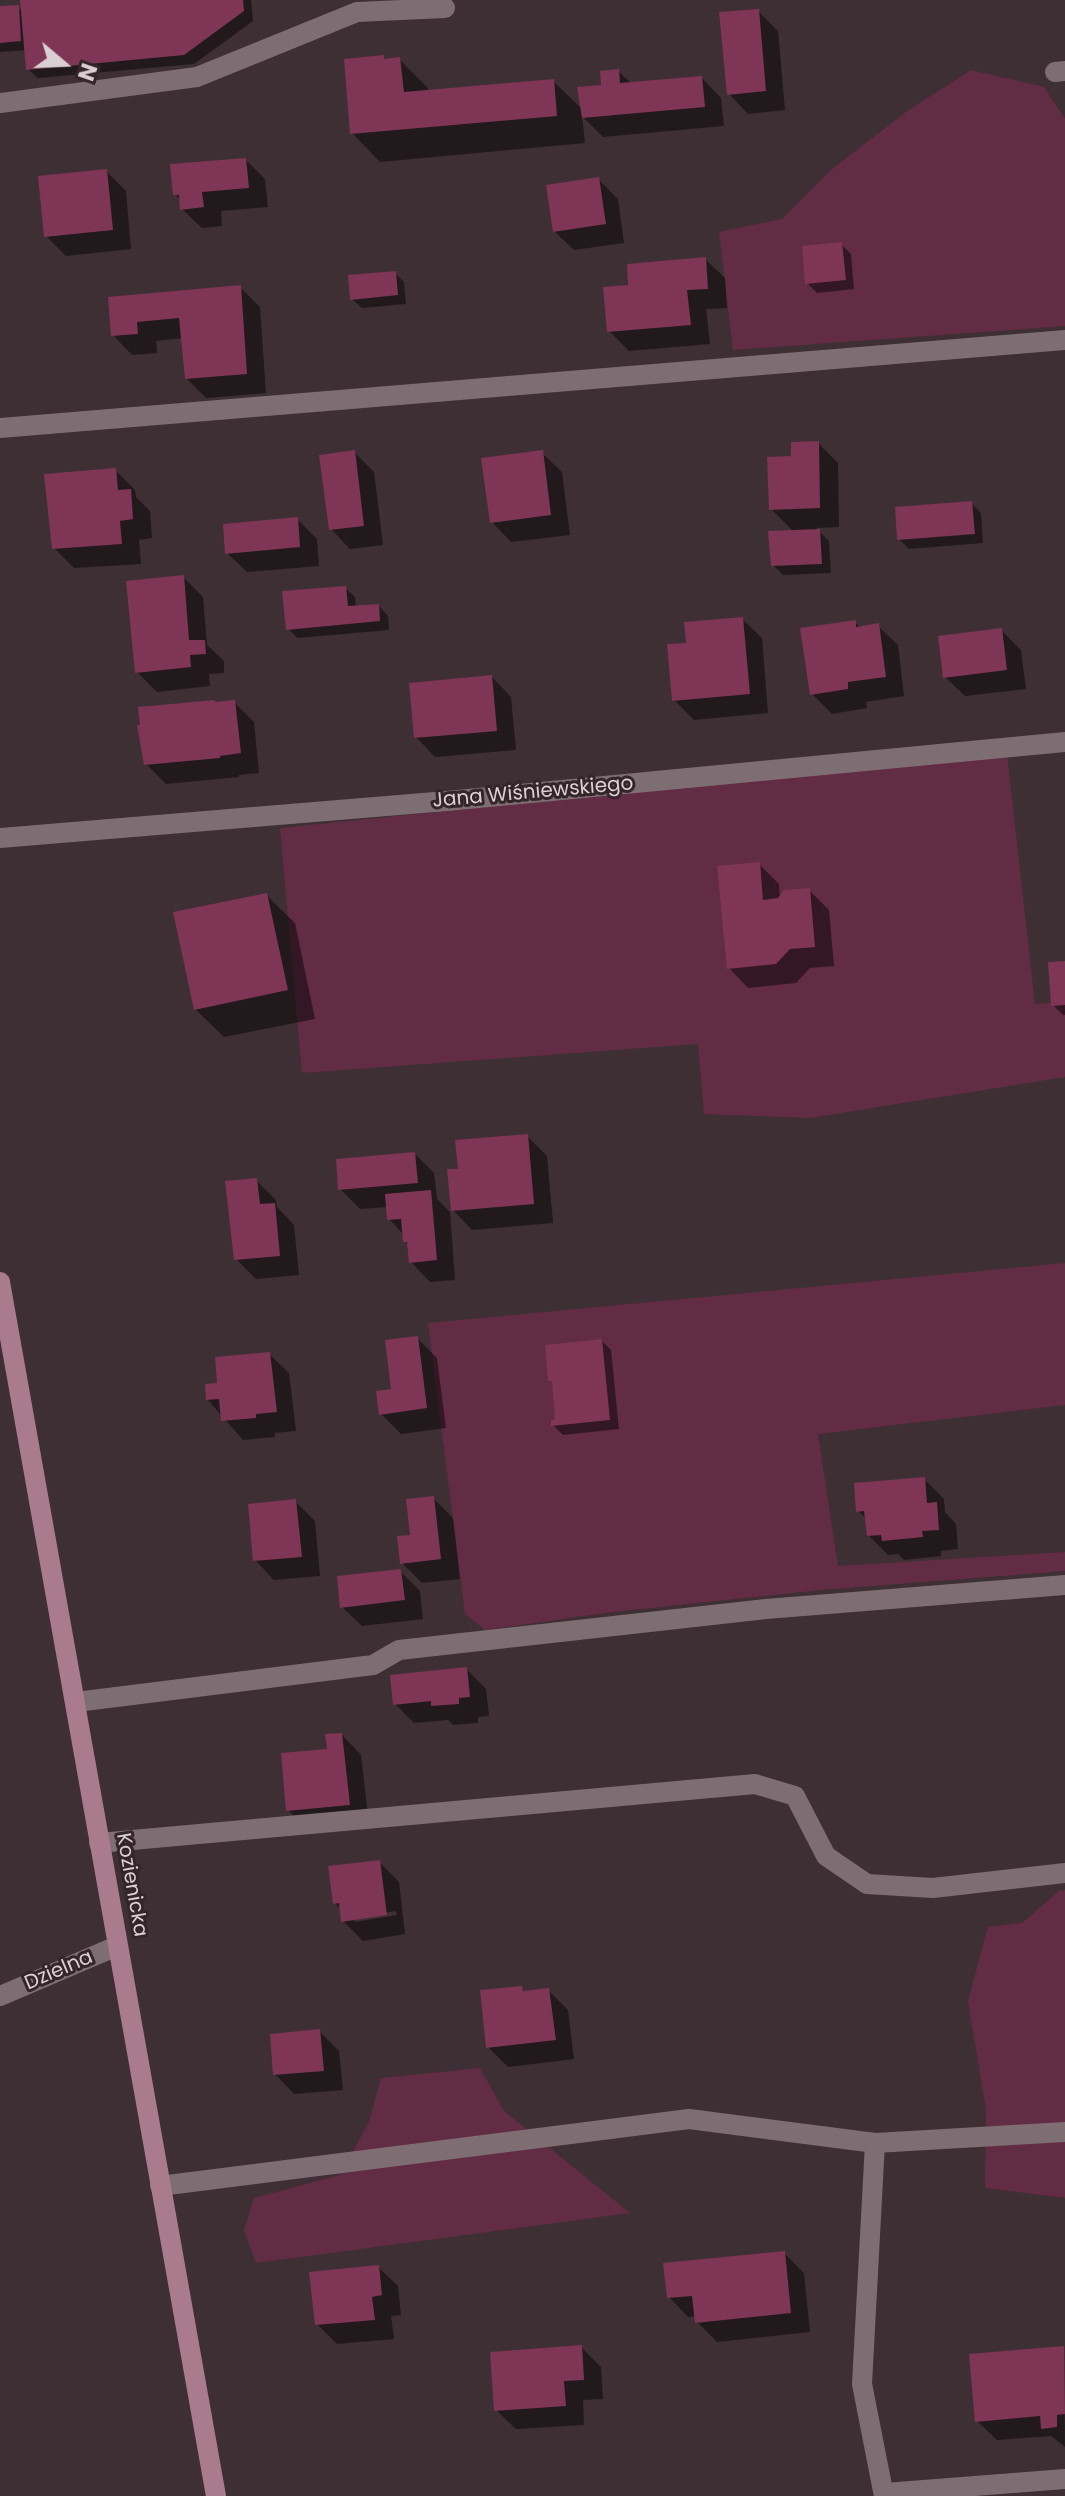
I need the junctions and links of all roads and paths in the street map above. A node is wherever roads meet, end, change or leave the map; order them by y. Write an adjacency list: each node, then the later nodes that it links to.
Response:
1 (445, 8): 2 (street)
2 (0, 103)
3 (1065, 340): 4 (street)
4 (0, 428)
5 (1065, 742): 6 (street, Jana Wiśniewskiego)
6 (0, 838)
7 (0, 1282): 9 (main road, Kozienicka)
8 (1065, 1585): 9 (street)
9 (76, 1702): 10 (main road, Kozienicka)
10 (99, 1843): 11 (street); 12 (main road, Kozienicka)
11 (1065, 1873)
12 (117, 1946): 13 (street, Dzielna); 16 (main road, Kozienicka)
13 (0, 1996)
14 (1065, 2132): 15 (street)
15 (875, 2143): 16 (street); 18 (street)
16 (160, 2186): 19 (main road, Kozienicka)
17 (1065, 2479): 18 (street)
18 (884, 2494)
19 (216, 2496)

